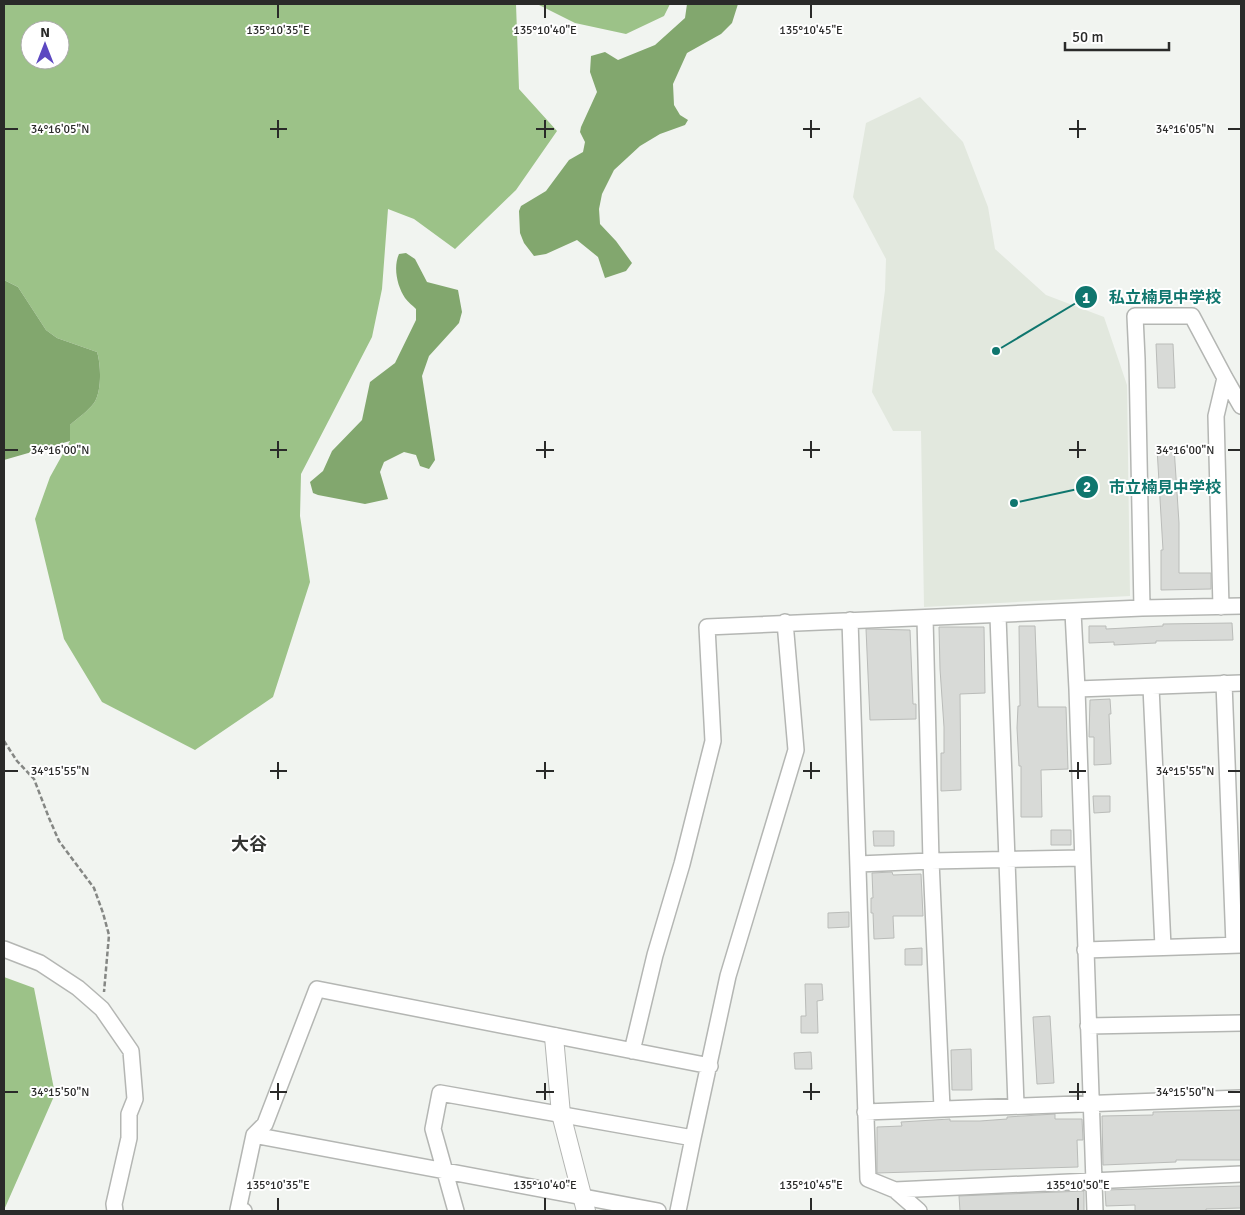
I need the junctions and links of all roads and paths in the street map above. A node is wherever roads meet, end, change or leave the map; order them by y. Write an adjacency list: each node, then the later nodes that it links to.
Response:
1 (1224, 378): 2 (street); 4 (street); 5 (street)
2 (1241, 406)
3 (1241, 606): 4 (street)
4 (1221, 607): 5 (street)
5 (1142, 608): 6 (street)
6 (1073, 612): 7 (street); 14 (street)
7 (998, 616): 8 (street); 17 (street)
8 (925, 618): 9 (street); 18 (street)
9 (850, 620): 10 (street); 19 (street)
10 (785, 622): 28 (street); 29 (street)
11 (1241, 683): 12 (street)
12 (1224, 684): 13 (street); 20 (street)
13 (1152, 687): 14 (street); 21 (street)
14 (1077, 689): 16 (street)
15 (4, 741): 24 (path)
16 (1082, 858): 17 (street); 23 (street)
17 (1006, 860): 18 (street); 32 (street)
18 (931, 861): 19 (street); 33 (street)
19 (858, 864): 34 (street)
20 (1238, 945): 21 (street)
21 (1163, 947): 23 (street)
22 (4, 949): 24 (street)
23 (1086, 950): 26 (street)
24 (102, 1009): 43 (street)
25 (1241, 1023): 26 (street)
26 (1088, 1026): 31 (street)
27 (554, 1036): 28 (street); 35 (street); 36 (street)
28 (632, 1051): 29 (street)
29 (710, 1066): 37 (street)
30 (1241, 1098): 31 (street)
31 (1091, 1103): 32 (street); 40 (street)
32 (1016, 1105): 33 (street)
33 (942, 1108): 34 (street)
34 (865, 1112): 41 (street)
35 (561, 1114): 37 (street); 38 (street); 42 (street)
36 (254, 1135): 38 (street); 44 (street)
37 (693, 1138): 47 (street)
38 (445, 1171): 42 (street); 45 (street)
39 (1241, 1174): 40 (street)
40 (1094, 1180): 41 (street); 49 (street)
41 (895, 1190): 48 (street)
42 (585, 1204): 46 (street)
43 (115, 1211)
44 (244, 1211)
45 (456, 1211)
46 (658, 1211)
47 (678, 1211)
48 (919, 1211)
49 (1095, 1211)

